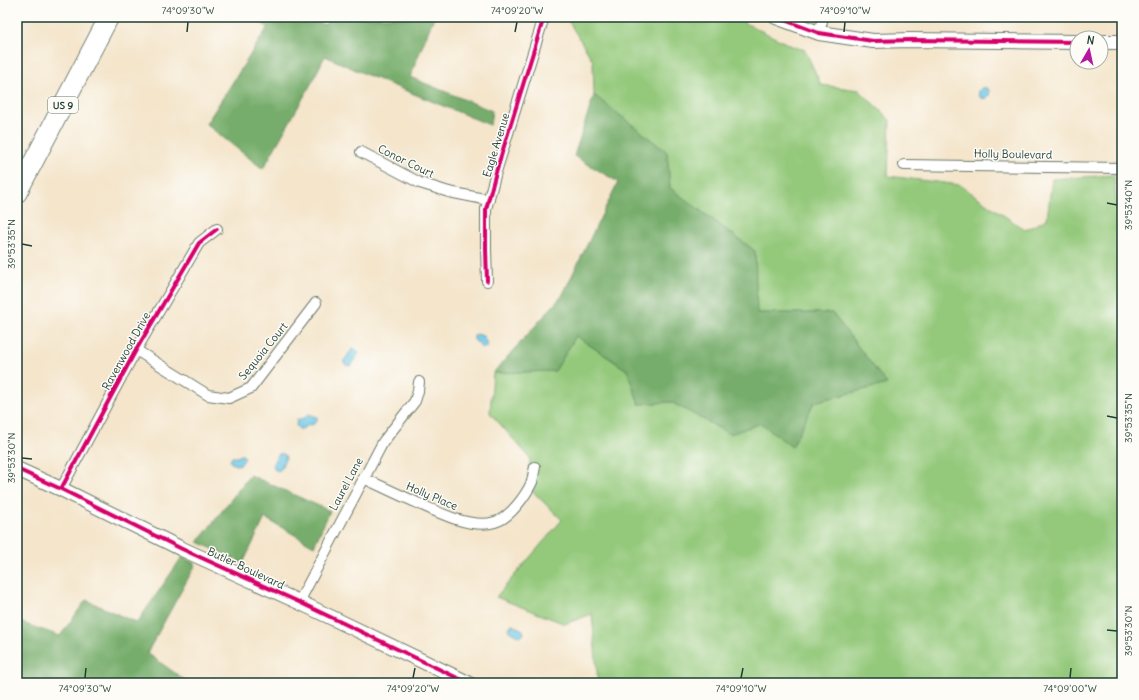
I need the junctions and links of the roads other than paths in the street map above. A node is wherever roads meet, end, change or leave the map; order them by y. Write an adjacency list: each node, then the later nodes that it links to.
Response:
1 (109, 17): 12 (highway, US 9)
2 (544, 17): 13 (street, Eagle Avenue)
3 (776, 17): 5 (street)
4 (823, 17): 5 (street)
5 (818, 33): 6 (street)
6 (1069, 42)
7 (1109, 42): 8 (street)
8 (1122, 42)
9 (361, 152): 13 (street, Conor Court)
10 (904, 165): 11 (street, Holly Boulevard)
11 (1122, 168)
12 (17, 193)
13 (489, 200): 15 (street, Eagle Avenue)
14 (217, 229): 17 (street, Ravenwood Drive)
15 (487, 281)
16 (316, 303): 17 (street, Sequoia Court)
17 (136, 350): 22 (street, Ravenwood Drive)
18 (419, 382): 21 (street, Laurel Lane)
19 (535, 467): 21 (street, Holly Place)
20 (17, 469): 22 (street, Butler Boulevard)
21 (363, 478): 23 (street, Laurel Lane)
22 (61, 489): 23 (street, Butler Boulevard)
23 (298, 602): 24 (street, Butler Boulevard)
24 (468, 683)

